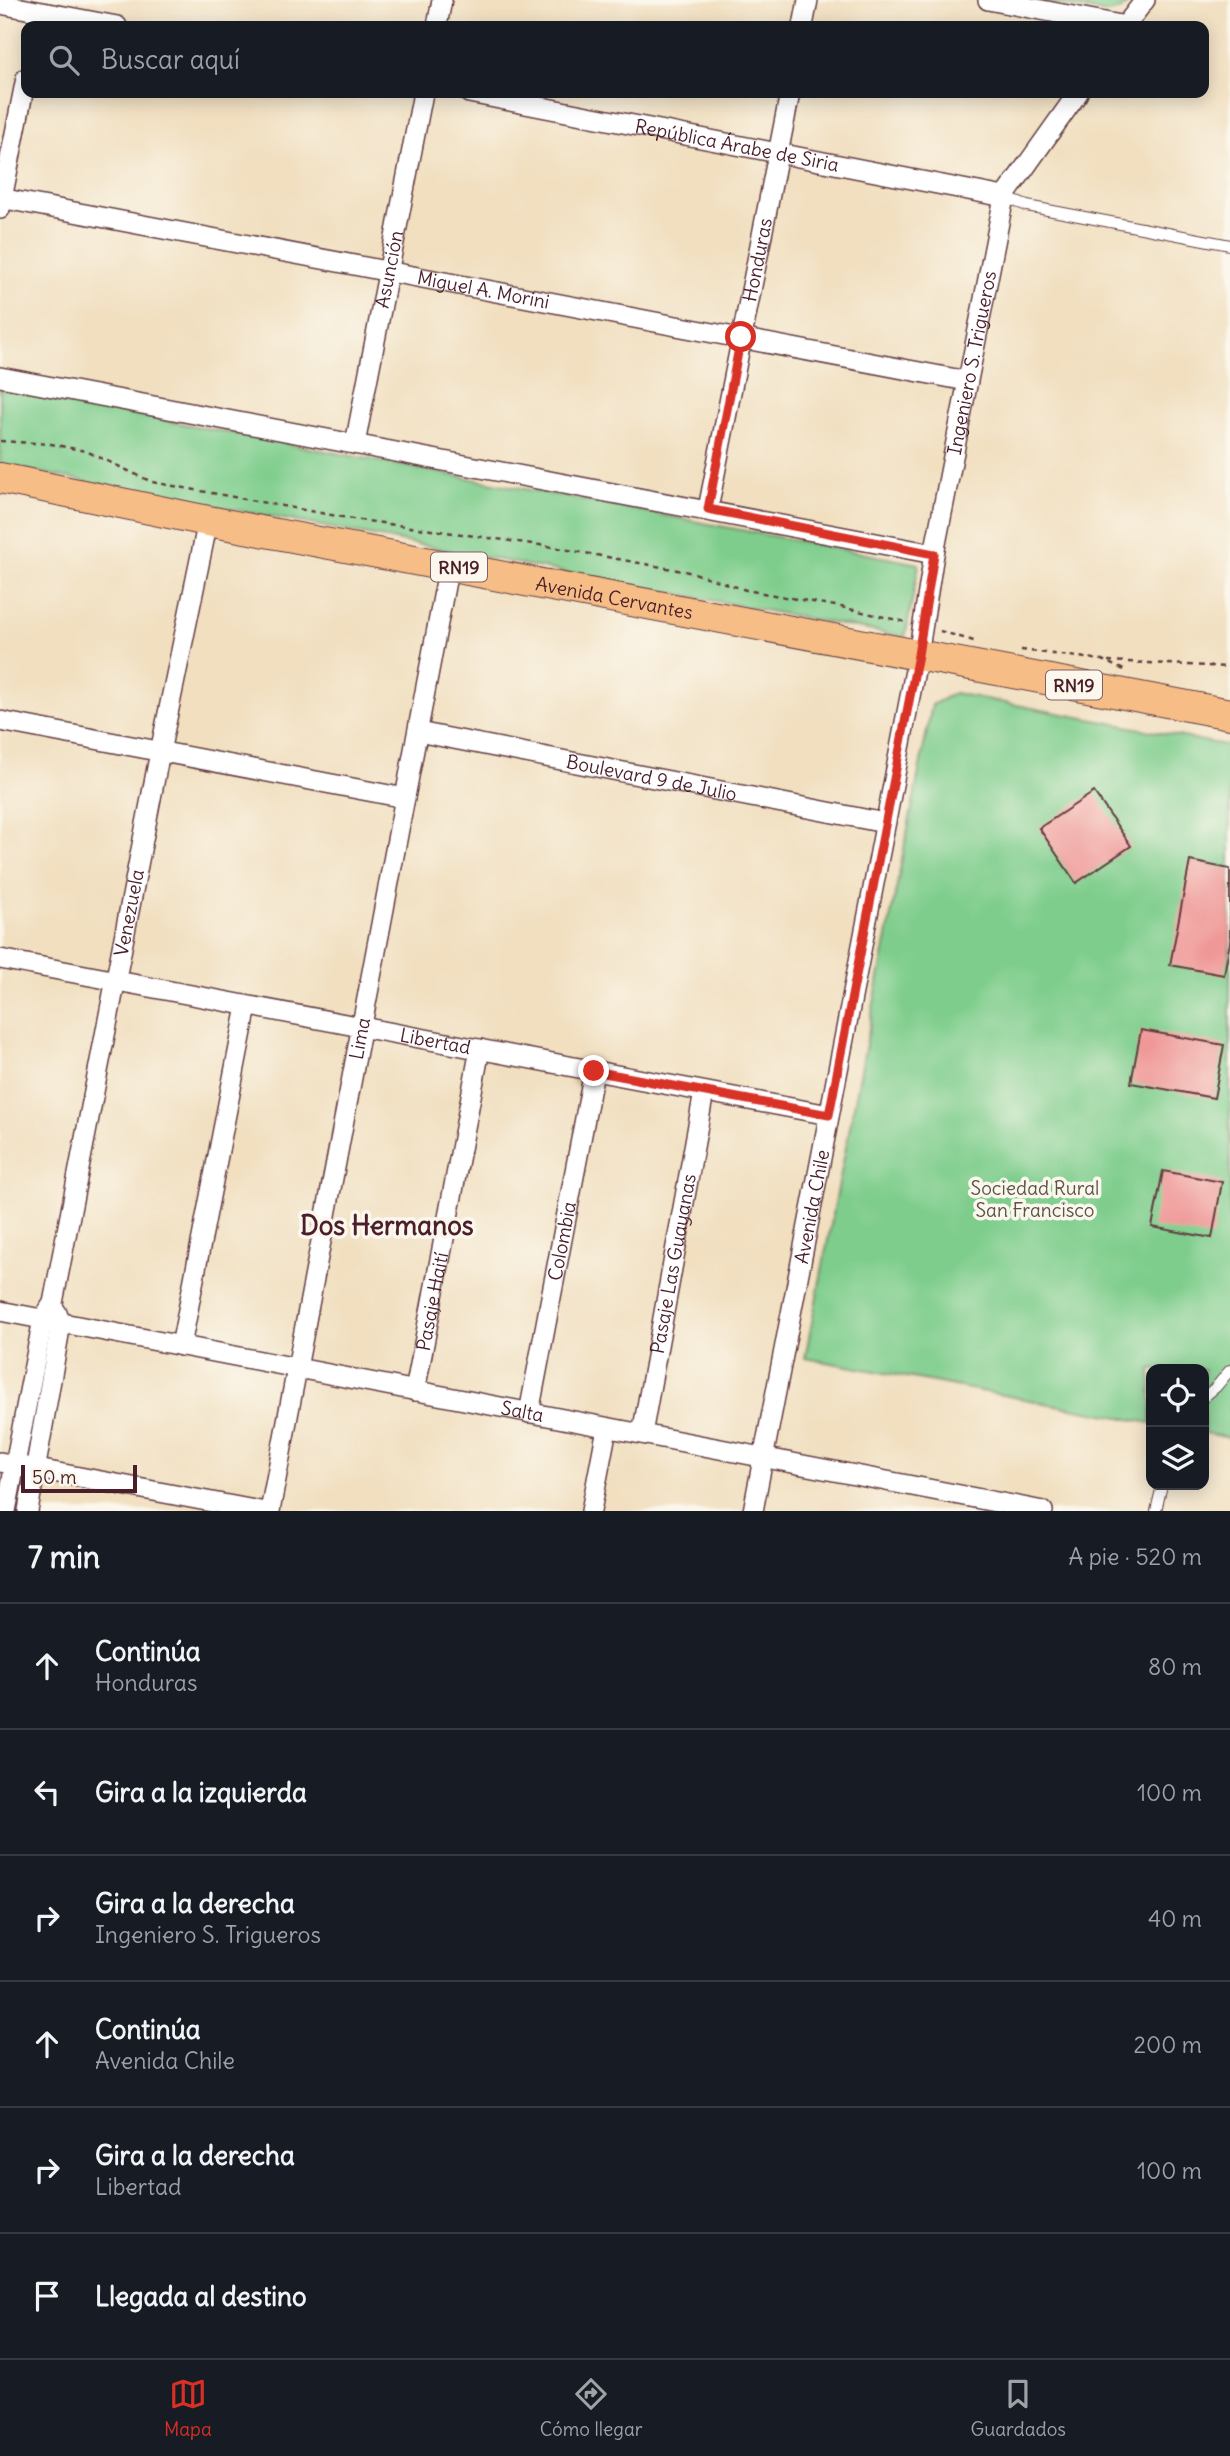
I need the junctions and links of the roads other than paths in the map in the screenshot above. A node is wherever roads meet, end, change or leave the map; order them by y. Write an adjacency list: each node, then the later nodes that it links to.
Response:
1 (442, 0): 8 (street)
2 (808, 0): 9 (street)
3 (988, 0): 10 (street)
4 (1145, 0): 11 (street)
5 (0, 4): 6 (street)
6 (39, 13): 7 (street)
7 (87, 21)
8 (438, 21)
9 (804, 21)
10 (1099, 21)
11 (1129, 21)
12 (22, 98): 19 (street)
13 (422, 98): 21 (street, Asunción)
14 (496, 98): 17 (street, República Árabe de Siria)
15 (789, 98): 17 (street, Honduras)
16 (1074, 98): 18 (street, Ingeniero S. Trigueros)
17 (778, 151): 18 (street, República Árabe de Siria); 22 (street, Honduras)
18 (1004, 197): 20 (lane); 24 (street, Ingeniero S. Trigueros)
19 (1, 202): 21 (street, Miguel A. Morini)
20 (1230, 245)
21 (390, 272): 22 (street, Miguel A. Morini); 25 (street, Asunción)
22 (741, 337): 24 (street, Miguel A. Morini); 27 (street, Honduras)
23 (0, 377): 25 (street)
24 (967, 381): 29 (street, Ingeniero S. Trigueros)
25 (355, 444): 27 (street)
26 (0, 478): 28 (main road, Avenida Cervantes / RN19)
27 (708, 509): 29 (street)
28 (208, 521): 30 (main road, Avenida Cervantes / RN19); 35 (street, Venezuela)
29 (934, 554): 31 (street, Ingeniero S. Trigueros)
30 (449, 565): 31 (main road, Avenida Cervantes / RN19); 34 (street, Lima)
31 (920, 640): 32 (main road, Avenida Cervantes / RN19); 37 (street, Avenida Chile)
32 (1230, 714)
33 (0, 721): 35 (street)
34 (418, 732): 36 (street, Lima); 37 (street, Boulevard 9 de Julio)
35 (160, 752): 36 (street); 39 (street, Venezuela)
36 (405, 798): 41 (street, Lima)
37 (885, 823): 45 (street, Avenida Chile)
38 (0, 959): 39 (street, Libertad)
39 (115, 982): 40 (street, Libertad); 47 (street, Venezuela)
40 (247, 1006): 41 (street, Libertad); 48 (street)
41 (361, 1027): 42 (street, Libertad); 49 (street, Lima)
42 (480, 1049): 43 (street, Libertad); 51 (street, Pasaje Haití)
43 (594, 1071): 44 (street, Libertad); 53 (street, Colombia)
44 (704, 1092): 45 (street, Libertad); 55 (street, Pasaje Las Guayanas)
45 (829, 1115): 56 (street, Avenida Chile)
46 (0, 1311): 47 (street, Salta)
47 (52, 1315): 48 (street, Salta); 57 (street, Venezuela); 58 (street, Venezuela)
48 (181, 1346): 49 (street, Salta)
49 (296, 1368): 51 (street, Salta); 63 (street, Lima)
50 (1230, 1370): 52 (lane)
51 (415, 1391): 53 (street, Salta)
52 (1209, 1393)
53 (529, 1413): 54 (street, Salta)
54 (607, 1428): 55 (street, Salta); 64 (street)
55 (642, 1434): 56 (street, Salta)
56 (763, 1457): 65 (street, Avenida Chile); 66 (street, Salta)
57 (7, 1463): 58 (street); 60 (street, Venezuela)
58 (36, 1469): 61 (street, Venezuela); 62 (street)
59 (1161, 1490): 67 (lane)
60 (6, 1511)
61 (28, 1511)
62 (260, 1511)
63 (270, 1511)
64 (591, 1511)
65 (753, 1511)
66 (1044, 1511)
67 (1156, 1511)

